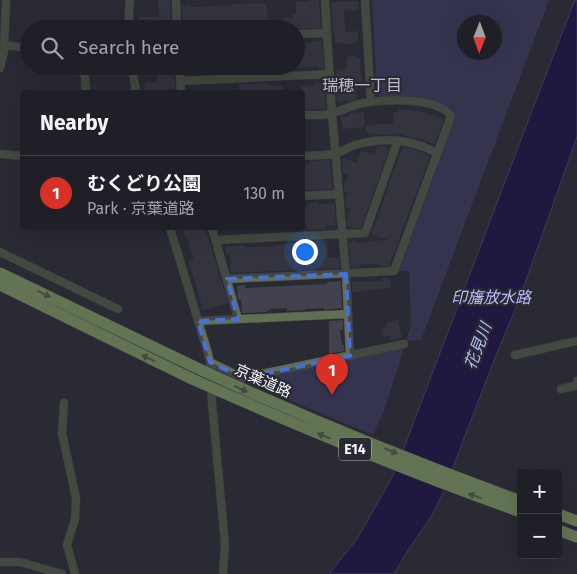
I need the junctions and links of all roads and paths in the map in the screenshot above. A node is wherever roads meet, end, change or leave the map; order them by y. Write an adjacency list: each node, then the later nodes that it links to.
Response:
1 (6, 0): 10 (street)
2 (130, 0): 6 (street)
3 (176, 0): 7 (street)
4 (325, 0): 8 (street)
5 (365, 0): 21 (street)
6 (129, 20)
7 (177, 20)
8 (327, 33): 9 (street); 13 (street)
9 (305, 34)
10 (4, 45): 11 (street); 12 (street)
11 (20, 46)
12 (0, 68)
13 (330, 74): 17 (street); 22 (street)
14 (85, 75): 18 (street)
15 (133, 75): 19 (street)
16 (180, 75): 17 (street)
17 (180, 81): 20 (street)
18 (86, 90)
19 (136, 90)
20 (181, 90)
21 (370, 102): 22 (street); 25 (street)
22 (332, 114): 23 (street); 27 (street)
23 (305, 115)
24 (398, 140): 25 (street); 27 (street); 34 (street)
25 (437, 153): 38 (street)
26 (0, 154): 28 (street)
27 (335, 154): 29 (street); 30 (street)
28 (20, 156)
29 (305, 156)
30 (338, 194): 31 (street); 34 (street)
31 (305, 196)
32 (171, 230): 44 (street)
33 (213, 230): 35 (street)
34 (342, 234): 35 (street); 38 (street)
35 (216, 240): 39 (street)
36 (0, 252): 41 (street)
37 (0, 272): 50 (highway, 京葉道路 / E14, one-way to 50)
38 (346, 274): 39 (street); 42 (street)
39 (227, 279): 43 (street)
40 (0, 286): 50 (highway, 京葉道路 / E14, one-way to 40)
41 (118, 309)
42 (348, 314): 43 (street); 48 (street)
43 (238, 319): 44 (street)
44 (198, 321): 49 (street)
45 (577, 340): 47 (street)
46 (404, 344): 48 (street)
47 (515, 355)
48 (350, 356): 49 (street)
49 (210, 362): 68 (street)
50 (194, 374): 54 (highway, 京葉道路 / E14, bridge)
51 (577, 381): 52 (street)
52 (560, 389)
53 (64, 403): 67 (street)
54 (495, 497): 55 (highway, 京葉道路 / E14, bridge); 56 (highway, 京葉道路 / E14, bridge)
55 (517, 500)
56 (517, 511)
57 (562, 513): 59 (highway)
58 (562, 514): 60 (highway)
59 (577, 516)
60 (577, 521)
61 (562, 527): 63 (highway)
62 (562, 531): 64 (highway)
63 (577, 532)
64 (577, 537)
65 (0, 562): 66 (street)
66 (62, 574)
67 (76, 574)
68 (223, 574)

